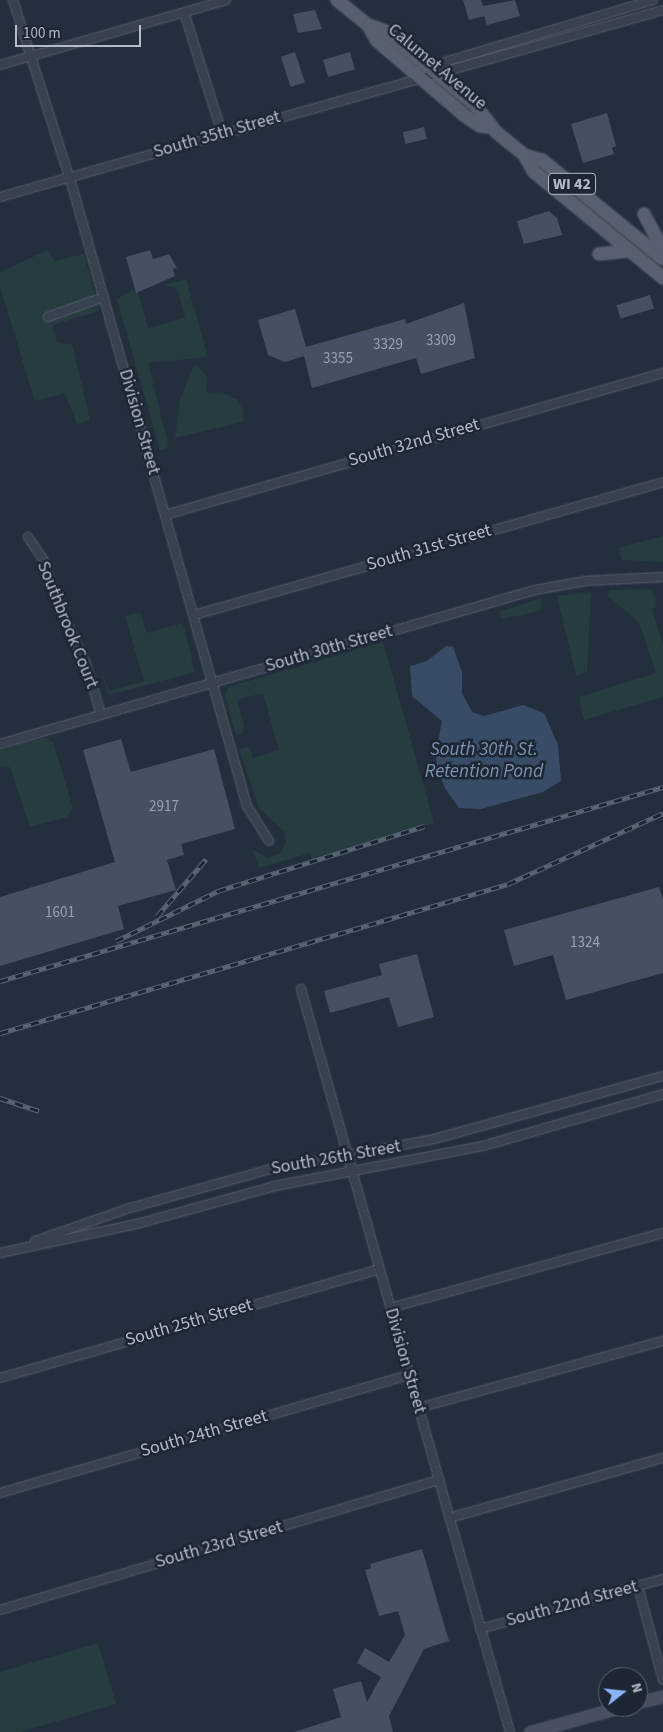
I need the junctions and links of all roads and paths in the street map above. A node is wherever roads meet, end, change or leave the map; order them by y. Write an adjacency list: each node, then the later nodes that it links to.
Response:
1 (13, 0): 10 (street, Division Street)
2 (226, 0): 7 (street)
3 (337, 0): 9 (main road, Calumet Avenue / WI 42)
4 (653, 0): 5 (street, South 35th Street)
5 (634, 3): 8 (street); 12 (street, South 35th Street)
6 (663, 10): 8 (street, South 35th Street)
7 (184, 12): 10 (street); 15 (street)
8 (638, 17): 12 (street, South 35th Street)
9 (368, 25): 12 (main road, Calumet Avenue / WI 42); 13 (main road, Calumet Avenue / WI 42)
10 (31, 56): 11 (street); 17 (street, Division Street)
11 (0, 65)
12 (434, 72): 13 (street, South 35th Street); 14 (main road, Calumet Avenue / WI 42)
13 (419, 76): 14 (main road, Calumet Avenue / WI 42); 15 (street, South 35th Street)
14 (490, 127): 16 (main road, Calumet Avenue / WI 42)
15 (222, 133): 17 (street, South 35th Street)
16 (524, 155): 20 (main road, Calumet Avenue / WI 42); 21 (main road, Calumet Avenue / WI 42)
17 (69, 177): 18 (street, South 35th Street); 27 (street, Division Street)
18 (0, 197)
19 (644, 214): 22 (main road)
20 (620, 224): 21 (main road); 25 (main road, Calumet Avenue / WI 42)
21 (610, 235): 23 (main road, Calumet Avenue / WI 42)
22 (663, 248)
23 (630, 251): 24 (main road); 26 (main road, Calumet Avenue / WI 42)
24 (599, 254)
25 (663, 259)
26 (663, 278)
27 (104, 297): 28 (street); 31 (street, Division Street)
28 (48, 317)
29 (663, 373): 31 (street, South 32nd Street)
30 (663, 482): 34 (street, South 31st Street)
31 (165, 515): 34 (street, Division Street)
32 (28, 537): 36 (street, Southbrook Court)
33 (663, 577): 35 (street, South 30th Street)
34 (194, 614): 35 (street, Division Street)
35 (213, 682): 36 (street, South 30th Street); 38 (street, Division Street)
36 (102, 715): 37 (street, South 30th Street)
37 (0, 744)
38 (269, 841)
39 (301, 989): 42 (street, Division Street)
40 (663, 1076): 42 (street, South 26th Street)
41 (663, 1094): 43 (street, South 26th Street)
42 (347, 1156): 43 (street, Division Street); 45 (street, South 26th Street)
43 (352, 1173): 45 (street, South 26th Street); 47 (street, Division Street)
44 (663, 1233): 48 (street)
45 (12, 1249): 46 (street, South 26th Street)
46 (0, 1253)
47 (379, 1269): 48 (street, Division Street); 51 (street, South 25th Street)
48 (390, 1308): 50 (street, Division Street)
49 (663, 1341): 52 (street)
50 (409, 1375): 52 (street, Division Street); 55 (street, South 24th Street)
51 (0, 1378)
52 (418, 1408): 54 (street, Division Street)
53 (663, 1458): 56 (street)
54 (438, 1480): 56 (street, Division Street); 59 (street, South 23rd Street)
55 (0, 1493)
56 (449, 1518): 60 (street, Division Street)
57 (663, 1579): 58 (street, South 22nd Street)
58 (638, 1586): 60 (street, South 22nd Street); 61 (street)
59 (0, 1610)
60 (480, 1629): 65 (street, Division Street)
61 (663, 1680)
62 (663, 1696): 63 (street)
63 (648, 1700)
64 (598, 1713): 66 (street)
65 (510, 1732)
66 (530, 1732)

